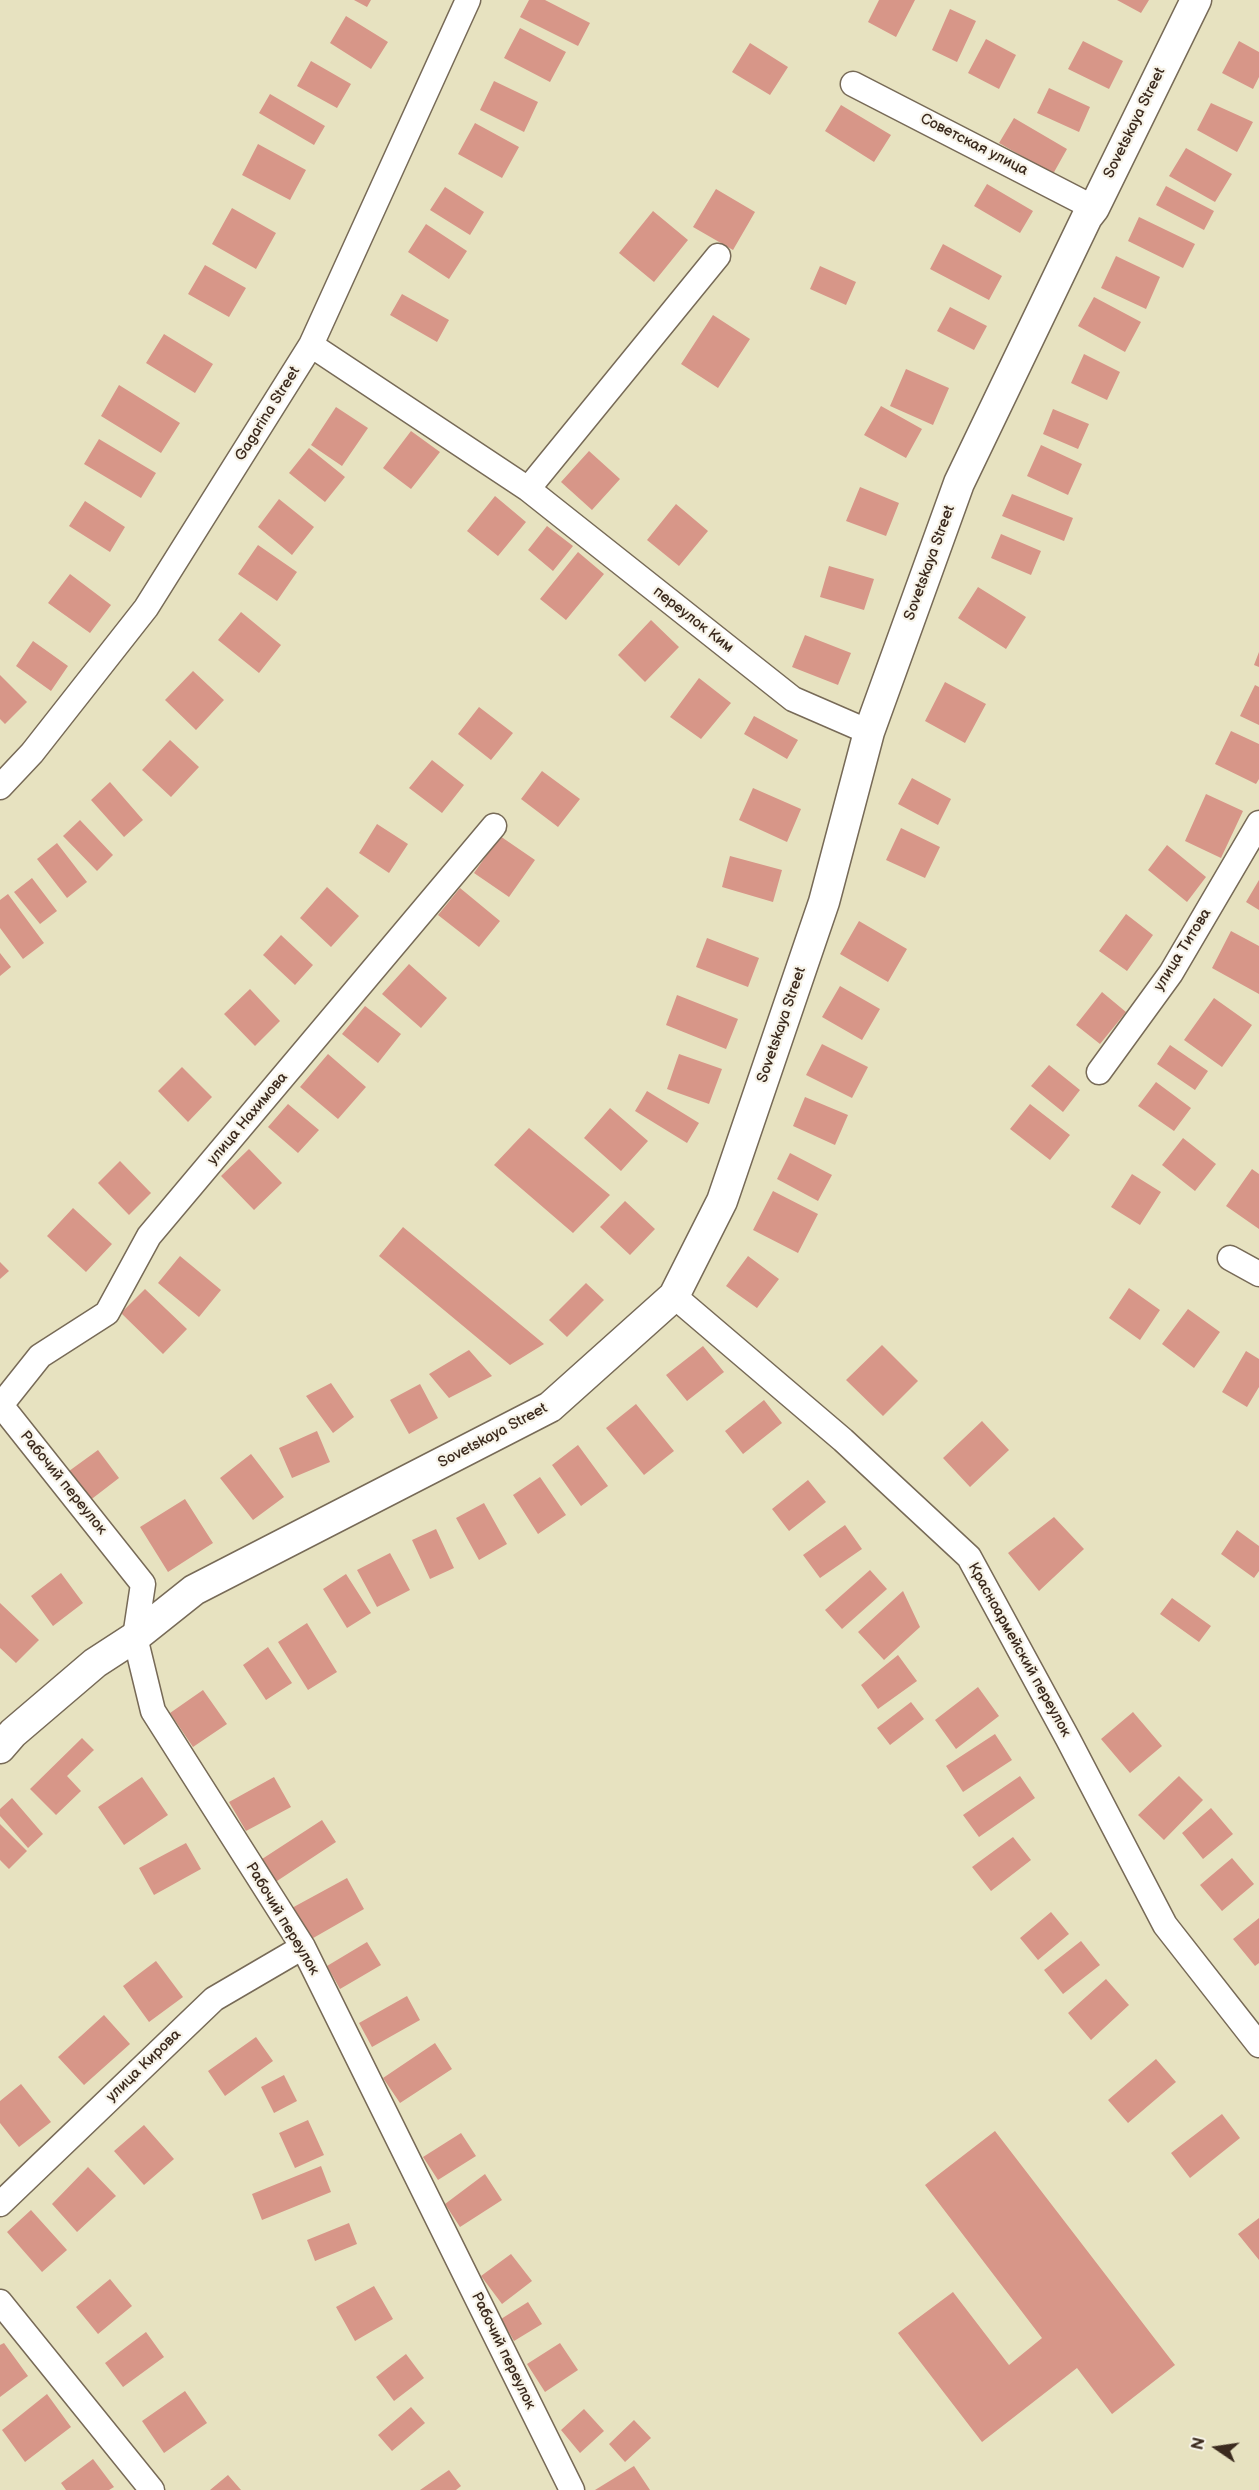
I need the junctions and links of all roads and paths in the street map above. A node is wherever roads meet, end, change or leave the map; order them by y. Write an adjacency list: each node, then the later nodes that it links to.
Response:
1 (468, 0): 6 (street, Gagarina Street)
2 (1196, 0): 4 (street, Sovetskaya Street)
3 (854, 84): 4 (street, Советская улица)
4 (1094, 208): 8 (street, Sovetskaya Street)
5 (718, 256): 7 (street)
6 (311, 345): 7 (street, переулок Ким); 9 (street, Gagarina Street)
7 (528, 489): 8 (street, переулок Ким)
8 (869, 732): 15 (street, Sovetskaya Street)
9 (0, 787)
10 (1259, 823): 12 (street, улица Титова)
11 (494, 826): 16 (street, улица Нахимова)
12 (1100, 1072)
13 (1230, 1258): 14 (street)
14 (1259, 1274)
15 (674, 1296): 17 (street, Sovetskaya Street); 20 (street, Красноармейский переулок)
16 (0, 1404): 17 (street, Рабочий переулок)
17 (135, 1637): 18 (street, Sovetskaya Street); 19 (street, Рабочий переулок)
18 (0, 1748)
19 (303, 1947): 21 (street, улица Кирова); 24 (street, Рабочий переулок)
20 (1259, 2045)
21 (0, 2204)
22 (0, 2302): 23 (street)
23 (152, 2490)
24 (572, 2490)

